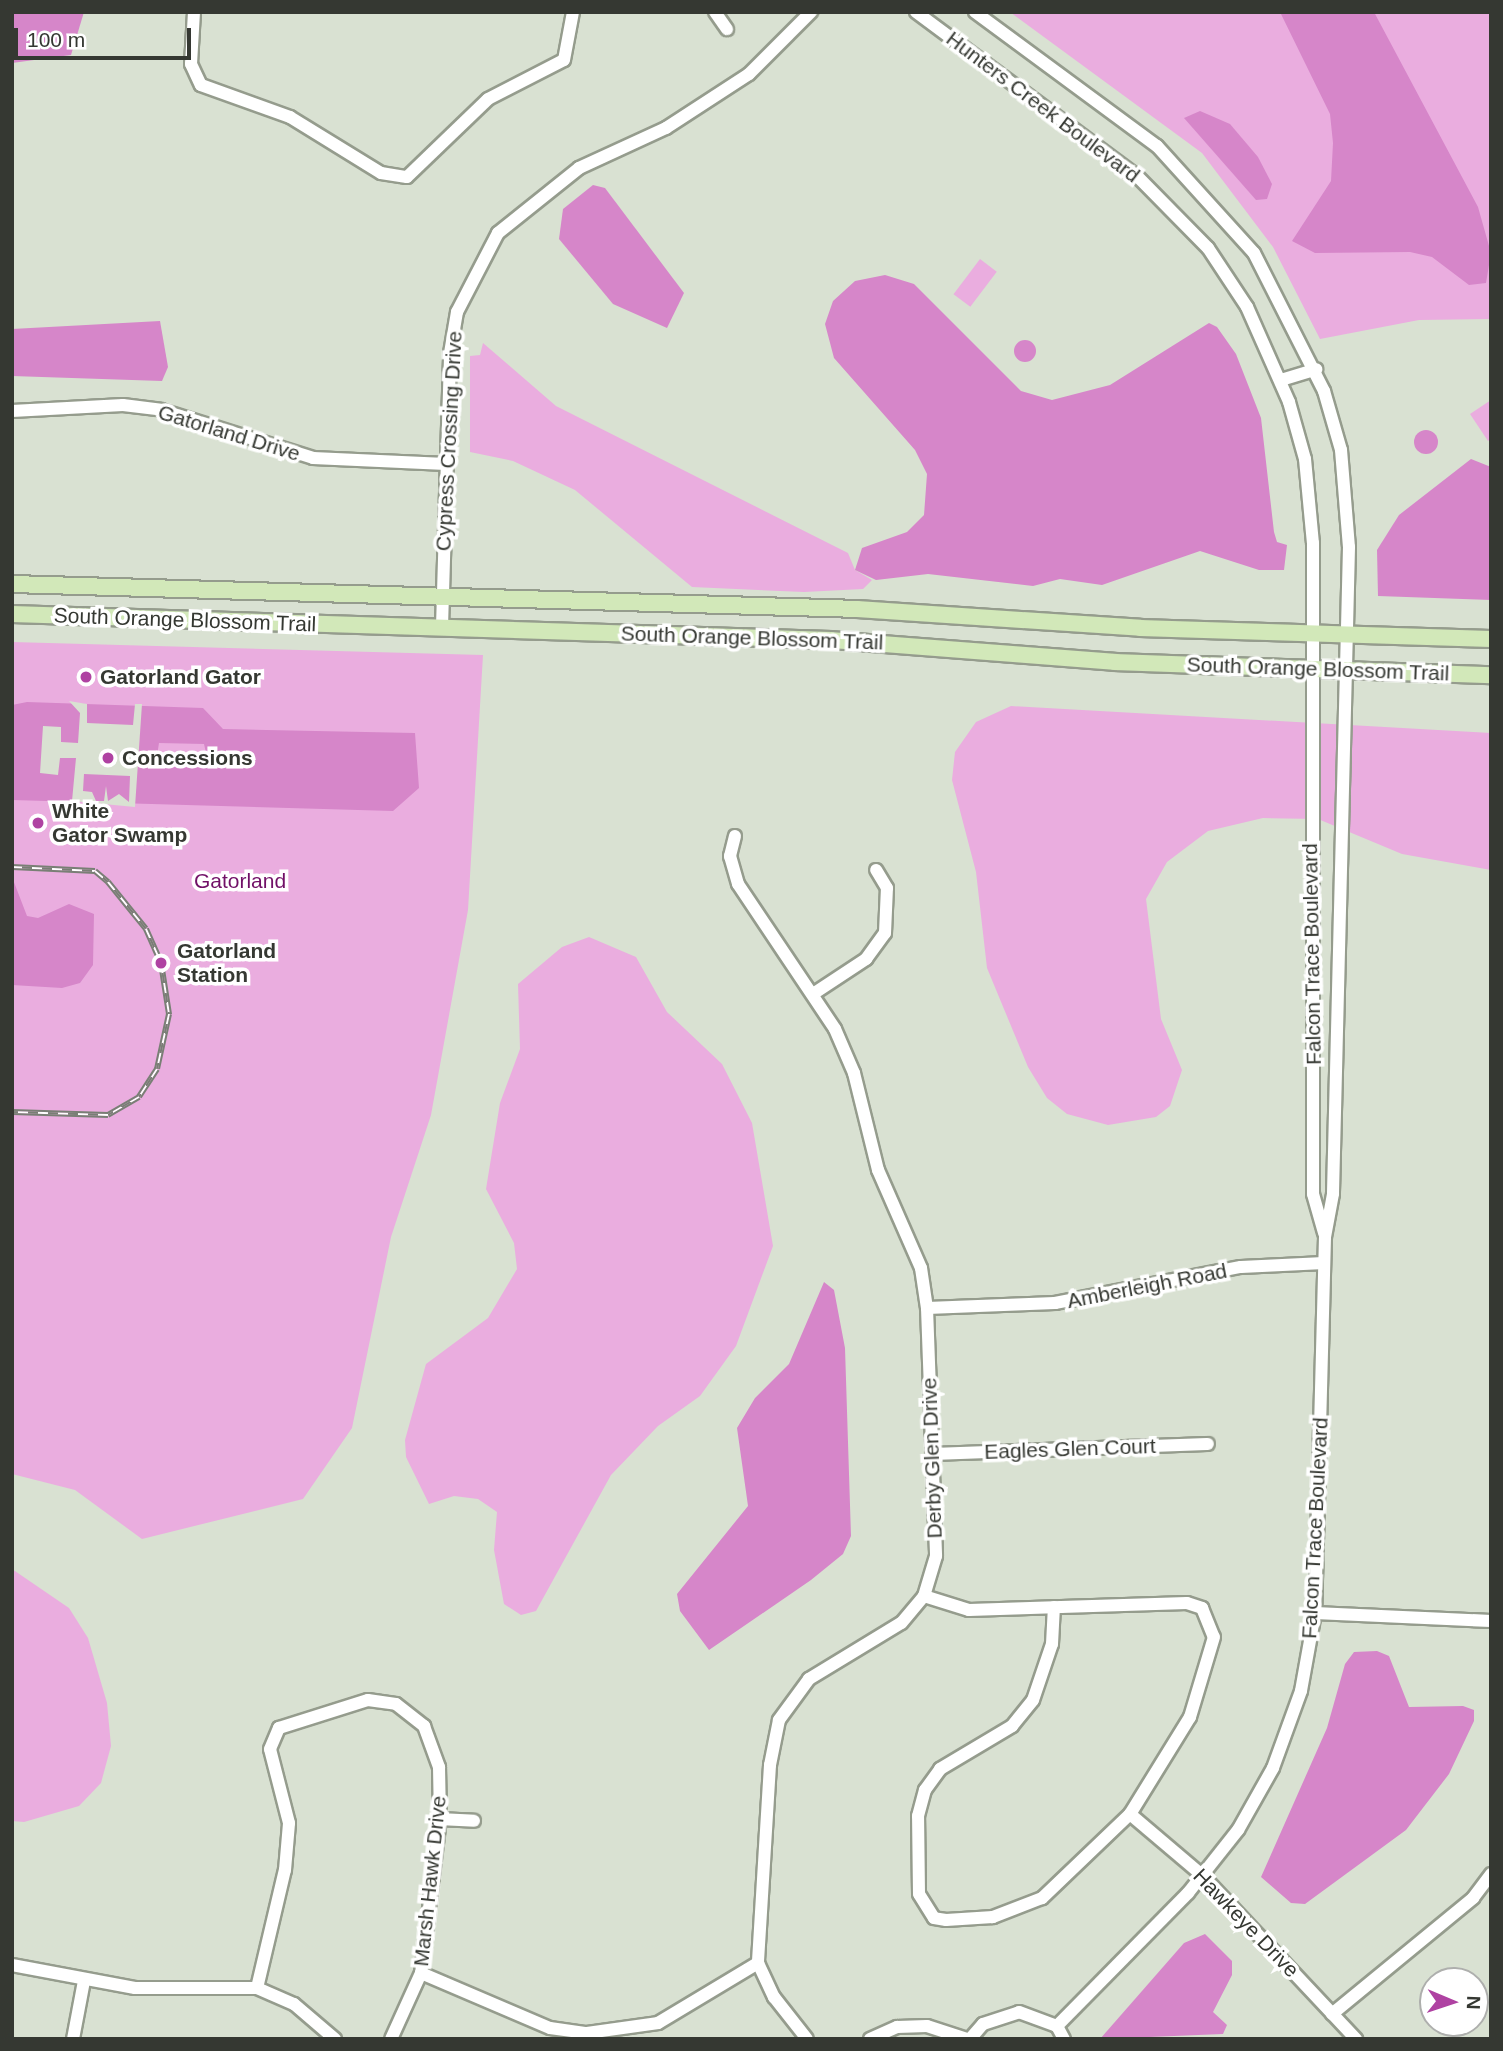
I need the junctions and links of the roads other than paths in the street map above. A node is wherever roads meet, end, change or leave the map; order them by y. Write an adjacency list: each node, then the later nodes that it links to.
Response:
1 (194, 12): 2 (street)
2 (573, 12)
3 (715, 12): 7 (street)
4 (811, 12): 11 (street, Cypress Crossing Drive)
5 (916, 12): 9 (street, Hunters Creek Boulevard)
6 (975, 12): 8 (street, Hunters Creek Boulevard)
7 (727, 29)
8 (1316, 369): 9 (street); 17 (street, Hunters Creek Boulevard)
9 (1281, 380): 16 (street, Hunters Creek Boulevard)
10 (12, 411): 11 (street, Gatorland Drive)
11 (446, 464): 13 (street, Cypress Crossing Drive)
12 (12, 584): 13 (main road, South Orange Blossom Trail)
13 (442, 597): 15 (street, Cypress Crossing Drive); 16 (main road, South Orange Blossom Trail)
14 (12, 614): 15 (main road, South Orange Blossom Trail)
15 (442, 628): 19 (main road, South Orange Blossom Trail)
16 (1311, 634): 17 (main road, South Orange Blossom Trail); 19 (street, Hunters Creek Boulevard)
17 (1347, 634): 18 (main road, South Orange Blossom Trail); 20 (street, Hunters Creek Boulevard)
18 (1491, 639)
19 (1309, 670): 20 (main road, South Orange Blossom Trail); 25 (street, Falcon Trace Boulevard)
20 (1345, 671): 21 (main road, South Orange Blossom Trail); 25 (street, Falcon Trace Boulevard)
21 (1491, 675)
22 (736, 836): 24 (street, Derby Glen Drive)
23 (876, 870): 24 (street)
24 (813, 994): 27 (street, Derby Glen Drive)
25 (1325, 1237): 26 (street, Falcon Trace Boulevard)
26 (1324, 1263): 27 (street, Amberleigh Road); 32 (street, Falcon Trace Boulevard)
27 (927, 1308): 29 (street, Derby Glen Drive)
28 (1208, 1444): 29 (street, Eagles Glen Court)
29 (932, 1454): 30 (street, Derby Glen Drive)
30 (924, 1596): 31 (street); 39 (street, Derby Glen Drive)
31 (1054, 1607): 34 (street); 34 (street)
32 (1315, 1613): 33 (street); 38 (street, Falcon Trace Boulevard)
33 (1491, 1621)
34 (1130, 1814): 38 (street, Hawkeye Drive)
35 (440, 1819): 36 (street); 41 (street, Marsh Hawk Drive); 43 (street, Marsh Hawk Drive)
36 (474, 1821)
37 (1491, 1874): 44 (street)
38 (1203, 1876): 44 (street, Hawkeye Drive); 45 (street, Falcon Trace Boulevard)
39 (758, 1963): 41 (street); 49 (street, Derby Glen Drive)
40 (12, 1965): 42 (street)
41 (421, 1973): 48 (street, Marsh Hawk Drive)
42 (84, 1981): 43 (street); 46 (street)
43 (257, 1988): 47 (street)
44 (1332, 2014): 53 (street, Hawkeye Drive)
45 (1057, 2026): 51 (street); 52 (street)
46 (73, 2039)
47 (335, 2039)
48 (391, 2039)
49 (807, 2039)
50 (870, 2039): 51 (street)
51 (969, 2039)
52 (1064, 2039)
53 (1356, 2039)

